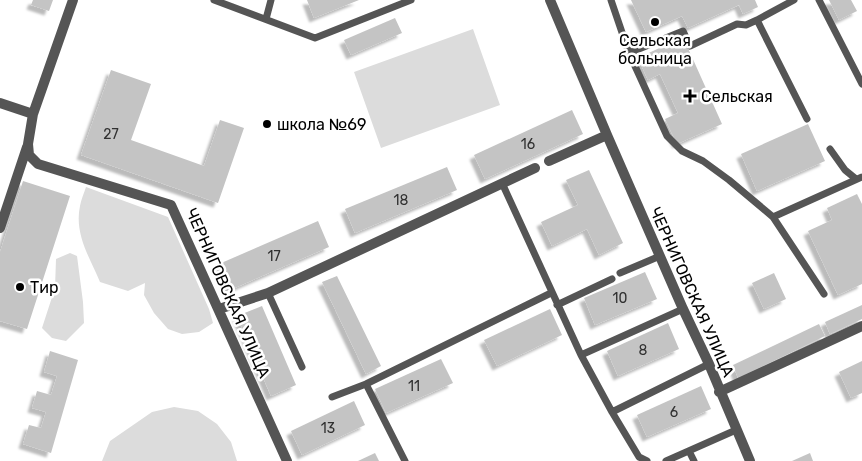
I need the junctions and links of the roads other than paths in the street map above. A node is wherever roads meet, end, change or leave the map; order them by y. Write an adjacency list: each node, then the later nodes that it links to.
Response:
1 (73, 0): 14 (street)
2 (214, 0): 9 (lane)
3 (271, 0): 9 (lane)
4 (411, 0): 9 (lane)
5 (550, 0): 16 (street, ЧЕРНИГОВСКАЯ УЛИЦА)
6 (611, 0): 11 (lane)
7 (794, 0): 10 (lane)
8 (820, 0): 12 (lane)
9 (266, 19)
10 (757, 20): 11 (lane); 15 (lane)
11 (630, 53): 23 (lane)
12 (862, 84)
13 (0, 103): 14 (street)
14 (33, 114): 17 (street)
15 (807, 119)
16 (607, 135): 19 (street); 25 (street, ЧЕРНИГОВСКАЯ УЛИЦА)
17 (28, 144): 24 (street); 32 (street, ЧЕРНИГОВСКАЯ УЛИЦА)
18 (830, 150): 21 (lane)
19 (549, 160)
20 (535, 168): 22 (street)
21 (859, 178): 23 (lane)
22 (502, 182): 28 (street); 29 (lane)
23 (773, 216): 30 (lane)
24 (0, 228)
25 (660, 256): 26 (lane); 33 (street, ЧЕРНИГОВСКАЯ УЛИЦА)
26 (620, 273)
27 (612, 279): 31 (lane)
28 (268, 293): 32 (street); 37 (lane)
29 (551, 293): 31 (lane); 38 (lane)
30 (824, 294)
31 (557, 305): 35 (lane)
32 (219, 309): 44 (street, ЧЕРНИГОВСКАЯ УЛИЦА)
33 (683, 309): 35 (lane); 36 (street, ЧЕРНИГОВСКАЯ УЛИЦА)
34 (862, 326): 39 (street)
35 (581, 355): 41 (lane)
36 (709, 364): 39 (street, ЧЕРНИГОВСКАЯ УЛИЦА); 41 (lane)
37 (302, 367)
38 (366, 384): 40 (lane); 45 (lane)
39 (719, 392): 42 (street, ЧЕРНИГОВСКАЯ УЛИЦА)
40 (332, 396)
41 (612, 412): 46 (lane)
42 (736, 430): 43 (lane); 49 (street, ЧЕРНИГОВСКАЯ УЛИЦА)
43 (689, 451): 47 (lane); 48 (lane)
44 (287, 461)
45 (405, 461)
46 (648, 461)
47 (666, 461)
48 (694, 461)
49 (750, 461)

